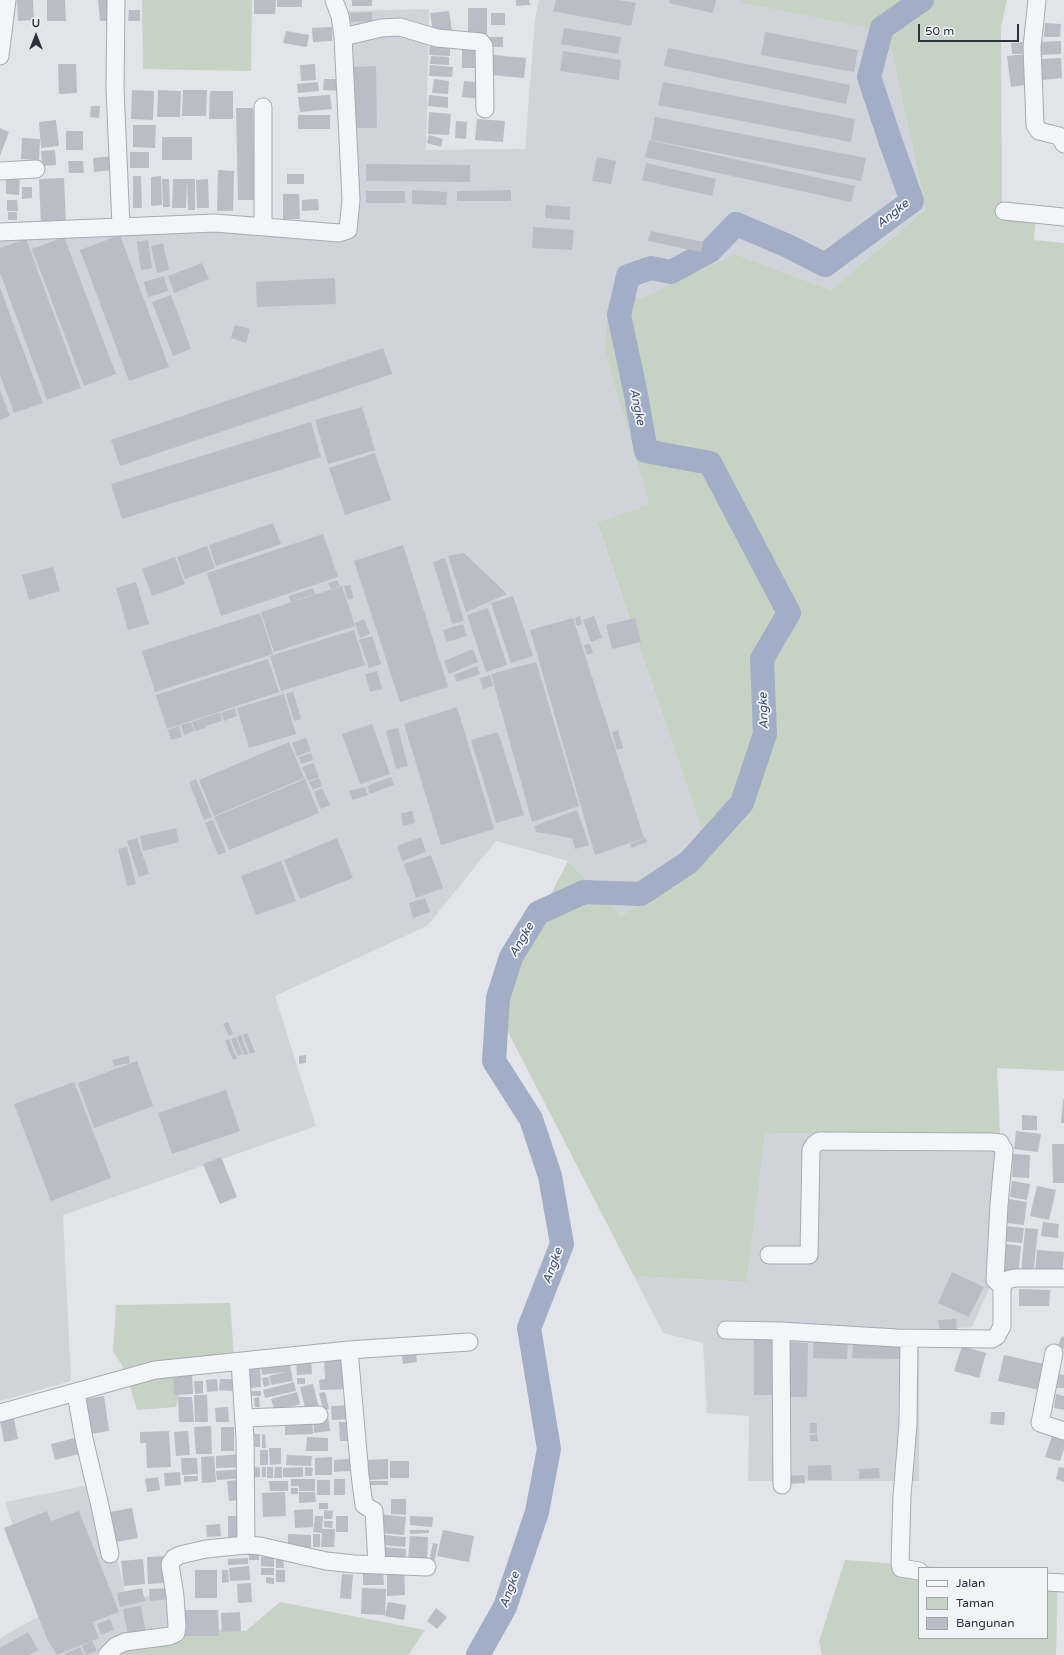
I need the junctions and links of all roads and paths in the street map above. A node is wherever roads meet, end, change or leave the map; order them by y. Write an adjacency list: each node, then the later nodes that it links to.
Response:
1 (7, 0): 6 (street)
2 (116, 0): 14 (street)
3 (334, 0): 5 (street)
4 (1037, 0): 9 (street)
5 (343, 37): 8 (street); 15 (street)
6 (0, 56)
7 (263, 107): 15 (street)
8 (485, 109)
9 (1064, 144)
10 (36, 170): 11 (street)
11 (0, 171)
12 (1004, 212): 13 (street)
13 (1064, 217)
14 (121, 226): 15 (street); 16 (street)
15 (263, 226)
16 (0, 232)
17 (769, 1255): 19 (street)
18 (1064, 1278): 19 (street)
19 (1002, 1286): 22 (street)
20 (726, 1330): 21 (street)
21 (781, 1331): 22 (street); 32 (street)
22 (909, 1338): 37 (street)
23 (469, 1342): 24 (street)
24 (349, 1350): 26 (street); 35 (street)
25 (1054, 1353): 31 (street)
26 (240, 1362): 27 (street); 30 (street)
27 (76, 1392): 28 (street); 34 (street)
28 (0, 1413)
29 (319, 1415): 30 (street)
30 (244, 1418): 33 (street)
31 (1064, 1430)
32 (782, 1485)
33 (246, 1545): 35 (street); 40 (street)
34 (110, 1554)
35 (377, 1565): 36 (street)
36 (426, 1567)
37 (918, 1571)
38 (1048, 1582): 39 (street)
39 (1064, 1583)
40 (107, 1655)

